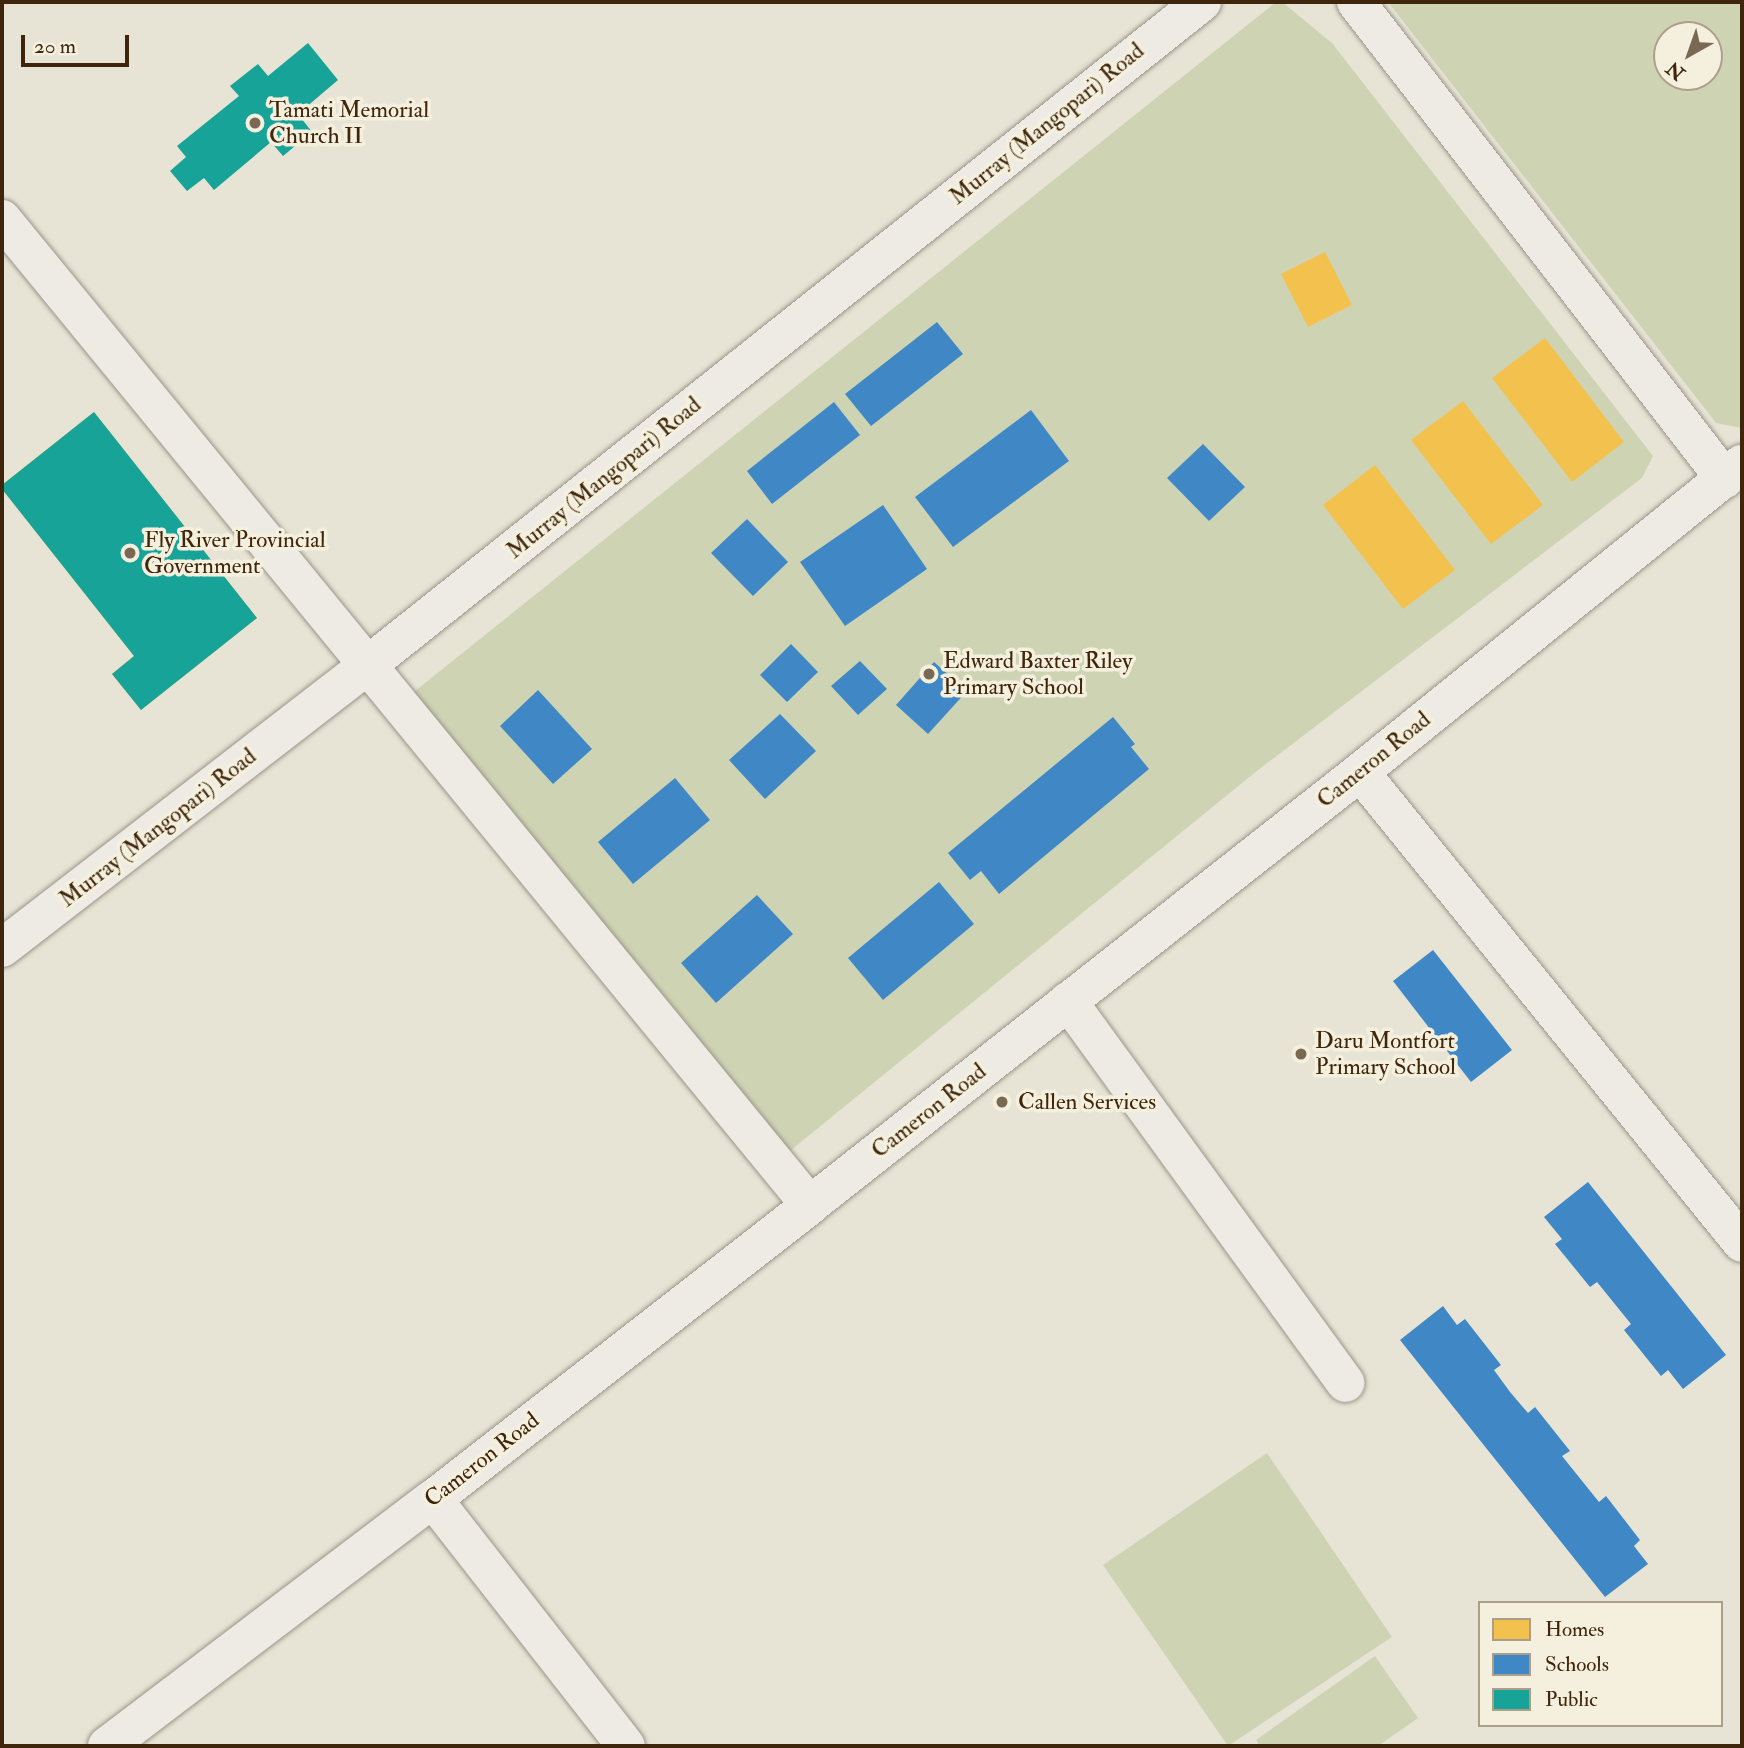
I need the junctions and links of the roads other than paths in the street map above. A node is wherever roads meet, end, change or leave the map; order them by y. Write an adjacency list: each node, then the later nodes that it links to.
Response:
1 (1202, 2): 5 (street, Murray (Mangopari) Road)
2 (1356, 2): 4 (street)
3 (2, 219): 5 (street)
4 (1733, 472): 6 (street, Cameron Road)
5 (369, 664): 7 (street, Murray (Mangopari) Road); 9 (street)
6 (1360, 772): 8 (street, Cameron Road); 10 (street)
7 (2, 948)
8 (1069, 1001): 9 (street, Cameron Road); 11 (street)
9 (810, 1205): 12 (street, Cameron Road)
10 (1742, 1243)
11 (1346, 1383)
12 (433, 1499): 13 (street, Cameron Road); 14 (street)
13 (107, 1746)
14 (626, 1746)

